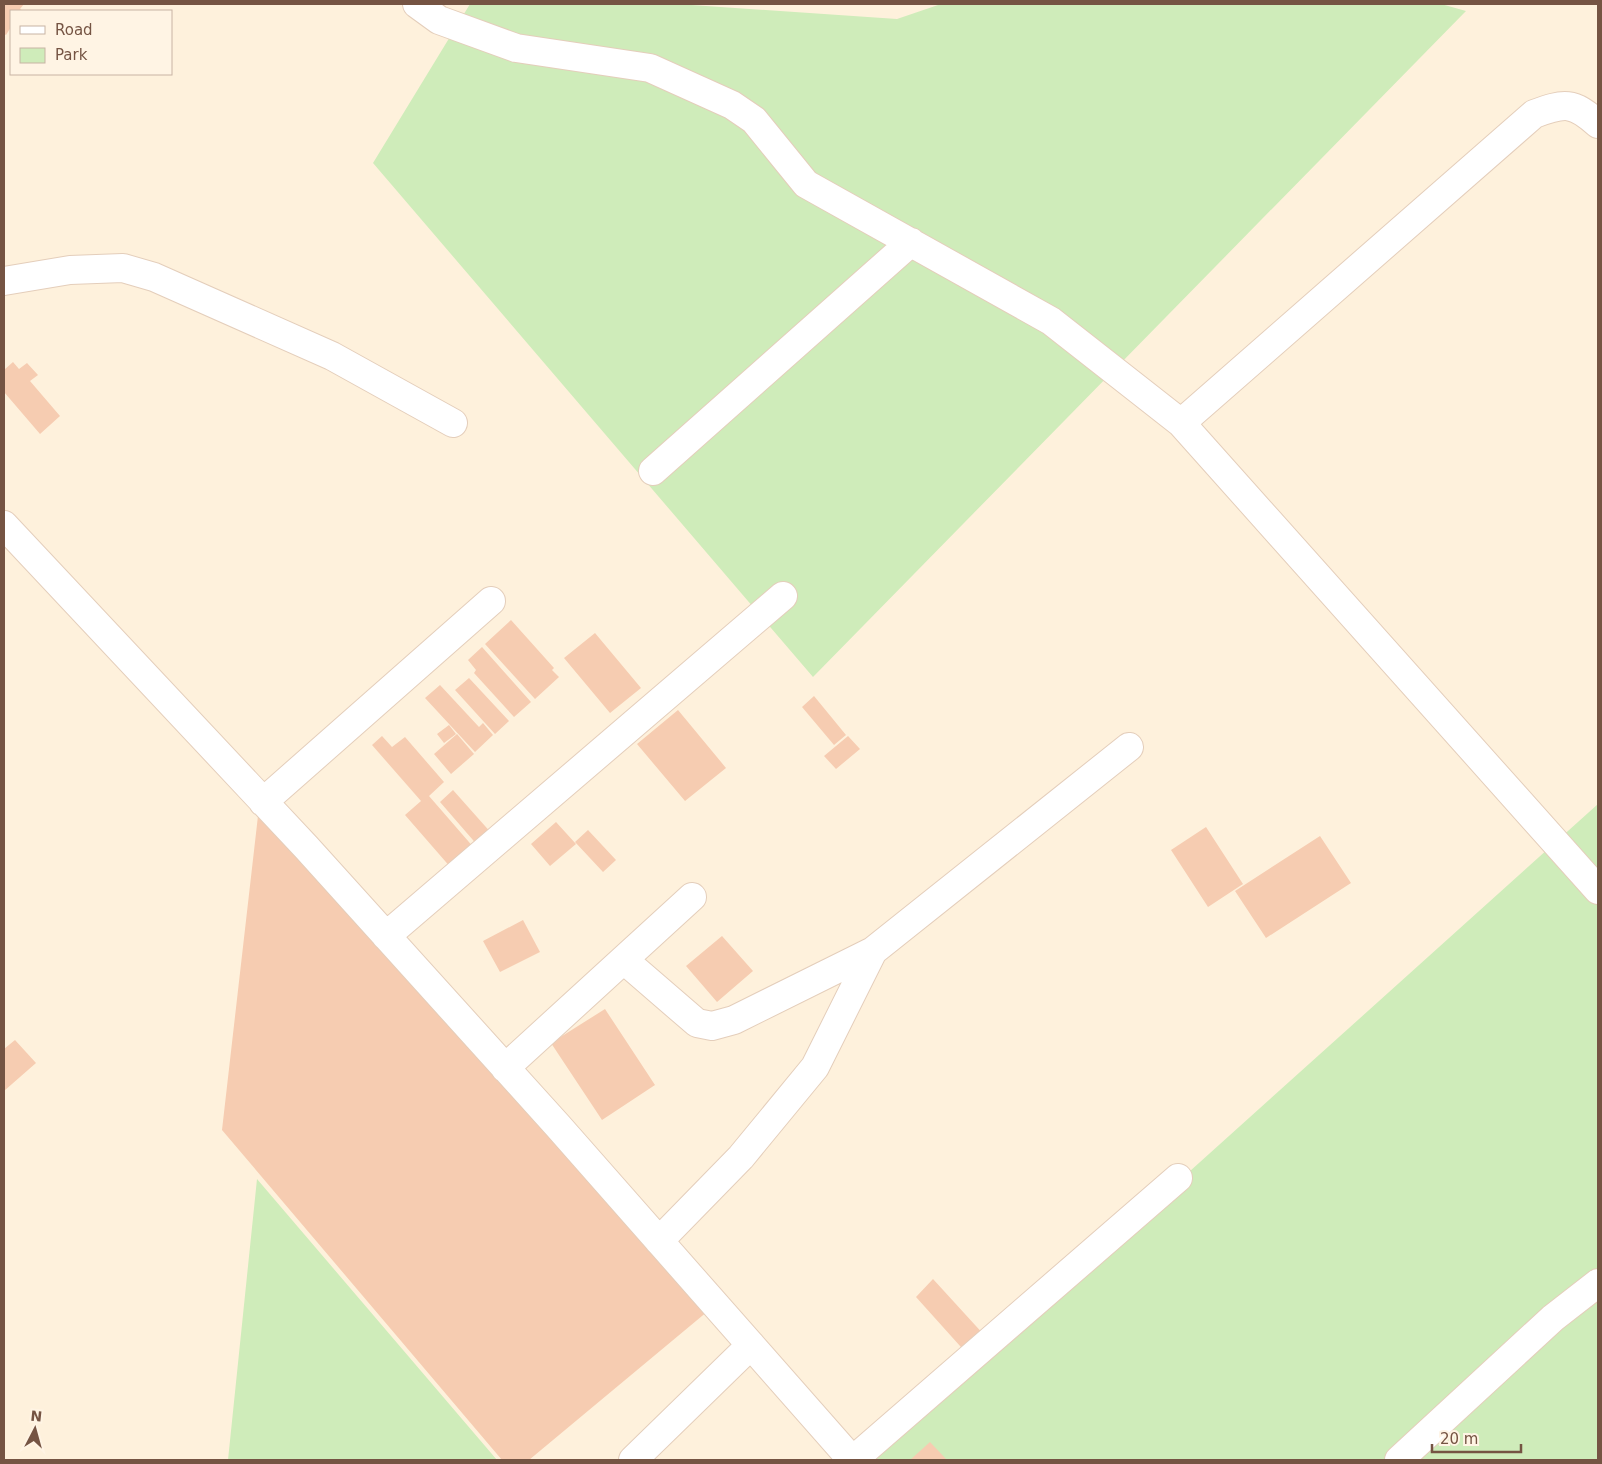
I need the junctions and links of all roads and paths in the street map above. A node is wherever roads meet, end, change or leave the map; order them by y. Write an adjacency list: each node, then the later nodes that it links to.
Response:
1 (417, 4): 3 (street)
2 (1598, 124): 6 (street)
3 (912, 242): 6 (street); 7 (street)
4 (4, 281): 5 (street)
5 (453, 423)
6 (1181, 424): 13 (street)
7 (653, 471)
8 (4, 525): 12 (street)
9 (782, 596): 15 (street)
10 (491, 601): 12 (street)
11 (1130, 747): 16 (street)
12 (263, 802): 15 (street)
13 (1598, 890)
14 (692, 897): 17 (street)
15 (386, 936): 18 (street)
16 (873, 950): 17 (street); 20 (street)
17 (624, 960): 18 (street)
18 (505, 1068): 20 (street)
19 (1178, 1178): 24 (street)
20 (659, 1241): 22 (street)
21 (1598, 1283): 25 (street)
22 (751, 1345): 23 (street); 24 (street)
23 (633, 1460)
24 (852, 1460)
25 (1399, 1460)

